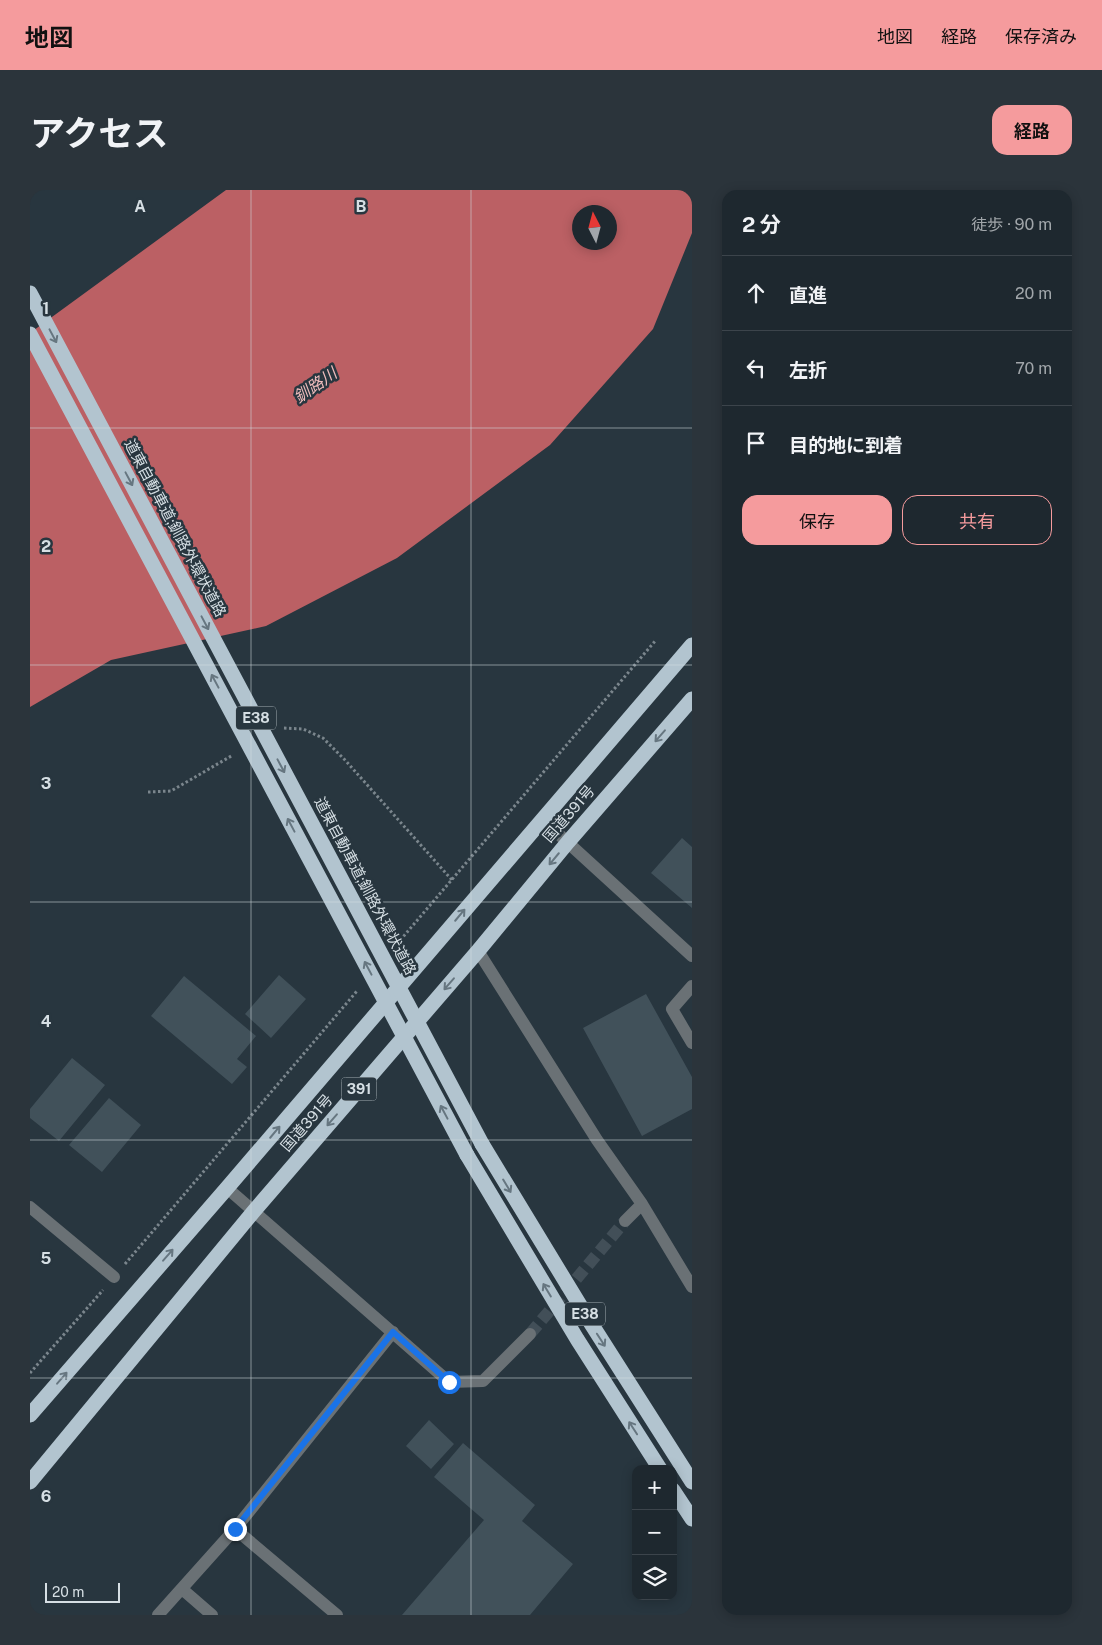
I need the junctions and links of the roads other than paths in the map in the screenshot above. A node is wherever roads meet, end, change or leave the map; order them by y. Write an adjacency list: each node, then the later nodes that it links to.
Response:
1 (30, 293): 23 (highway, 道東自動車道;釧路外環状道路 / E38, one-way to 23, bridge)
2 (30, 334): 21 (highway, E38, one-way to 2, bridge)
3 (692, 646): 5 (highway, 国道391号 / 391)
4 (692, 699): 6 (highway, 国道391号 / 391, one-way to 6)
5 (542, 819): 6 (street); 11 (highway, 国道391号 / 391, one-way to 5)
6 (568, 842): 7 (highway, 国道391号 / 391, one-way to 7); 8 (street)
7 (478, 951): 12 (street); 14 (highway, 国道391号 / 391, one-way to 14)
8 (692, 956)
9 (692, 986): 10 (street)
10 (692, 1044)
11 (227, 1188): 14 (street); 20 (highway, 国道391号 / 391, one-way to 11)
12 (642, 1204): 15 (street); 17 (street)
13 (30, 1207): 16 (street)
14 (254, 1211): 18 (street); 22 (highway, 国道391号 / 391)
15 (625, 1220)
16 (114, 1277)
17 (692, 1286)
18 (393, 1332): 19 (street); 26 (street)
19 (530, 1334)
20 (30, 1415)
21 (657, 1465)
22 (30, 1482)
23 (692, 1482)
24 (677, 1496): 25 (highway)
25 (692, 1520)
26 (235, 1529): 27 (street); 30 (street)
27 (182, 1588): 28 (street); 29 (street)
28 (158, 1615)
29 (212, 1615)
30 (337, 1615)

